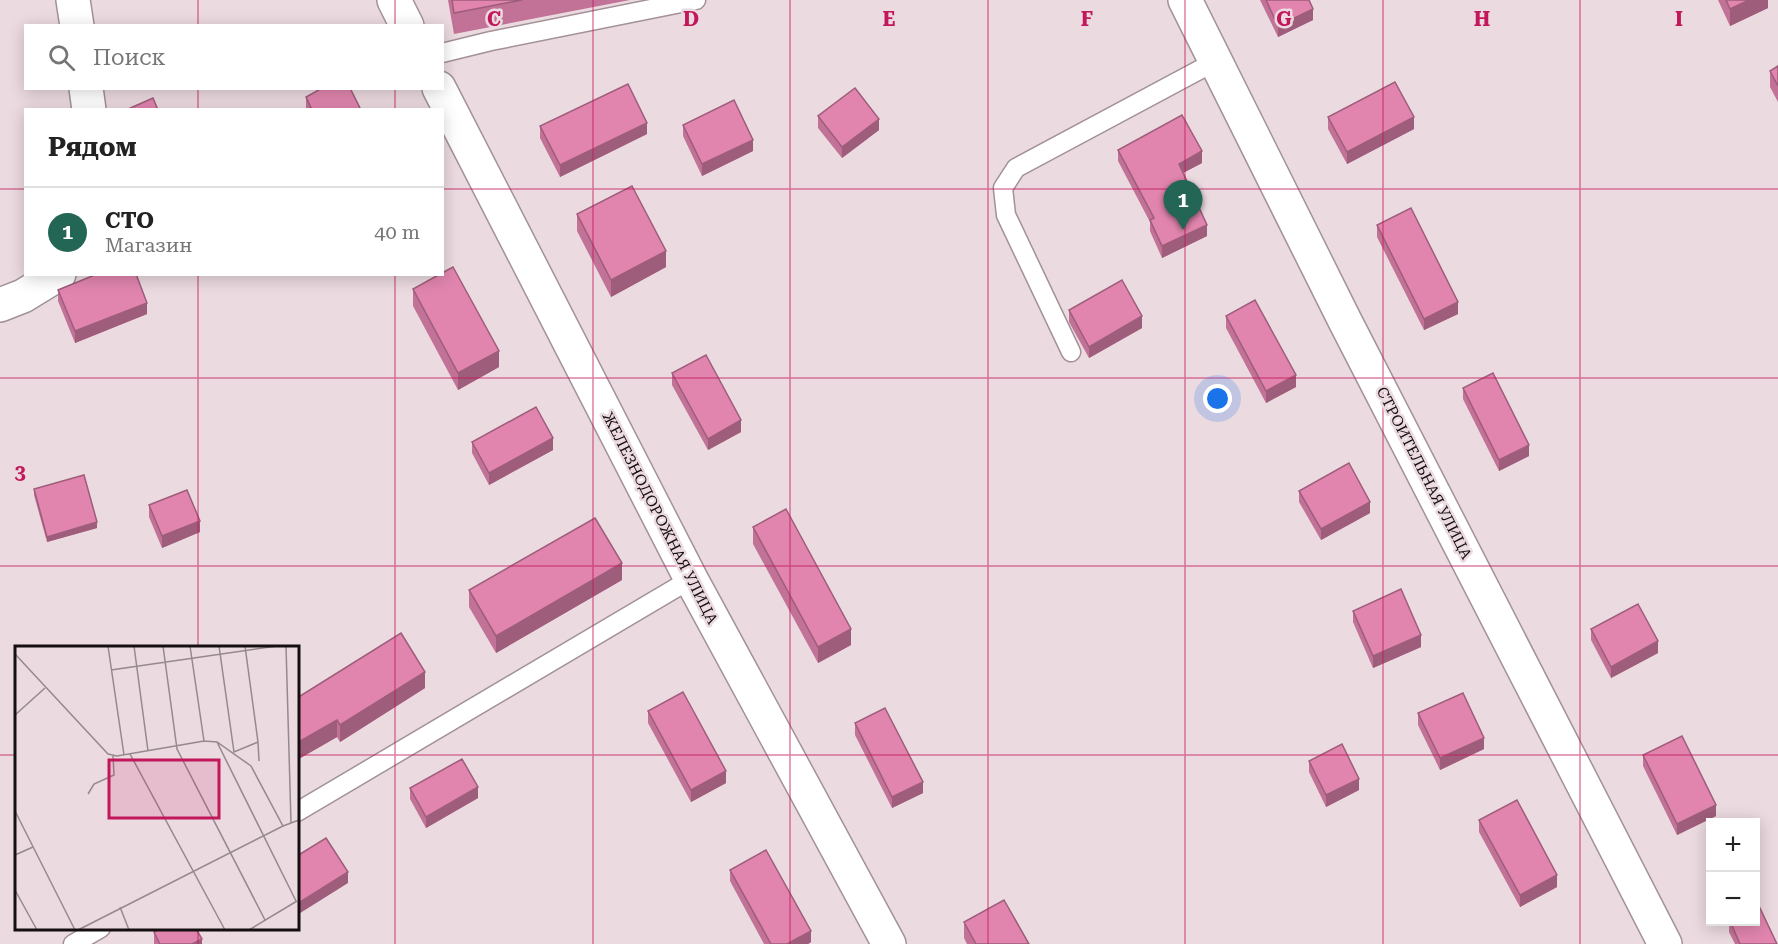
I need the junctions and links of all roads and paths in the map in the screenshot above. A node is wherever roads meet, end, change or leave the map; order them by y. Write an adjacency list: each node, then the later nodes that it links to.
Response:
1 (73, 0): 5 (street)
2 (394, 0): 6 (street)
3 (696, 0): 7 (lane)
4 (1185, 0): 8 (street, СТРОИТЕЛЬНАЯ УЛИЦА)
5 (77, 24)
6 (406, 24)
7 (444, 53)
8 (1216, 61): 14 (lane); 20 (street, СТРОИТЕЛЬНАЯ УЛИЦА)
9 (86, 90): 11 (street)
10 (440, 90): 15 (street, ЖЕЛЕЗНОДОРОЖНАЯ УЛИЦА)
11 (89, 108)
12 (56, 276): 13 (street)
13 (0, 305)
14 (1071, 352)
15 (691, 579): 16 (lane); 19 (street, ЖЕЛЕЗНОДОРОЖНАЯ УЛИЦА)
16 (298, 811)
17 (98, 929): 18 (lane)
18 (73, 944)
19 (889, 944)
20 (1665, 944)

